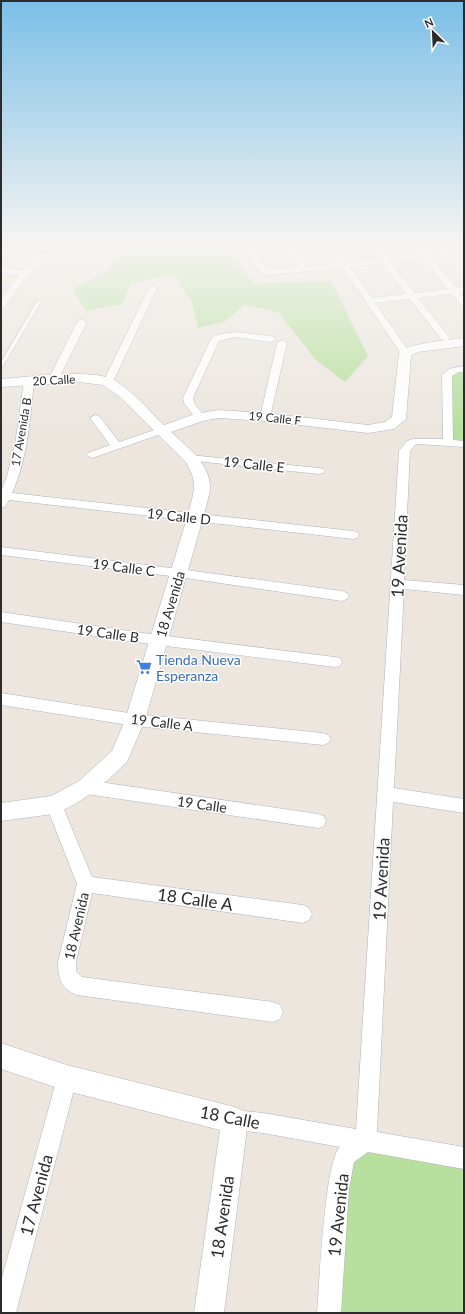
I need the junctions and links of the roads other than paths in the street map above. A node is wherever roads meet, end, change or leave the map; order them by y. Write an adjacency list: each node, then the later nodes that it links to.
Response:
1 (38, 304): 11 (lane)
2 (145, 304): 15 (street)
3 (371, 304): 10 (street)
4 (419, 304): 6 (street)
5 (82, 322): 13 (street)
6 (445, 338)
7 (271, 339): 17 (street)
8 (464, 342): 10 (street)
9 (282, 343): 18 (street)
10 (404, 353): 18 (street, 19 Calle F)
11 (1, 366)
12 (464, 369): 21 (street)
13 (53, 380): 14 (street, 20 Calle); 15 (street, 20 Calle)
14 (29, 381): 16 (street, 20 Calle); 27 (street, 17 Avenida B)
15 (108, 382): 20 (street, 18 Avenida)
16 (1, 383)
17 (200, 417): 18 (street, 19 Calle F); 20 (street, 19 Calle F)
18 (265, 417)
19 (95, 418): 23 (street)
20 (163, 430): 23 (street); 25 (street, 18 Avenida)
21 (448, 442): 22 (street); 32 (street, 19 Avenida)
22 (464, 444)
23 (117, 446): 24 (street)
24 (92, 455)
25 (190, 458): 26 (street, 19 Calle E); 28 (street, 18 Avenida)
26 (319, 471)
27 (3, 500): 28 (street, 19 Calle D)
28 (195, 518): 29 (street, 19 Calle D); 31 (street, 18 Avenida)
29 (353, 535)
30 (1, 551): 31 (street, 19 Calle C)
31 (179, 573): 34 (street, 19 Calle C); 36 (street, 18 Avenida)
32 (398, 584): 33 (street); 42 (street, 19 Avenida)
33 (464, 590)
34 (342, 596)
35 (1, 617): 36 (street, 19 Calle B)
36 (159, 640): 37 (street, 19 Calle B); 39 (street, 18 Avenida)
37 (335, 662)
38 (1, 699): 39 (street, 19 Calle A)
39 (135, 720): 40 (street, 19 Calle A); 41 (street, 18 Avenida)
40 (323, 739)
41 (86, 787): 43 (street, 18 Avenida); 46 (street, 19 Calle)
42 (386, 794): 44 (street); 53 (street, 19 Avenida)
43 (54, 805): 45 (street); 47 (street, 18 Avenida)
44 (464, 806)
45 (1, 812)
46 (318, 821)
47 (86, 884): 48 (street, 18 Calle A); 49 (street, 18 Avenida)
48 (303, 914)
49 (273, 1012)
50 (1, 1056): 51 (street, 18 Calle)
51 (67, 1078): 52 (street, 18 Calle); 55 (street, 17 Avenida)
52 (235, 1120): 53 (street, 18 Calle); 56 (street, 18 Avenida)
53 (366, 1140): 54 (street, 18 Calle); 57 (street, 19 Avenida)
54 (464, 1158)
55 (4, 1313)
56 (209, 1313)
57 (329, 1313)

